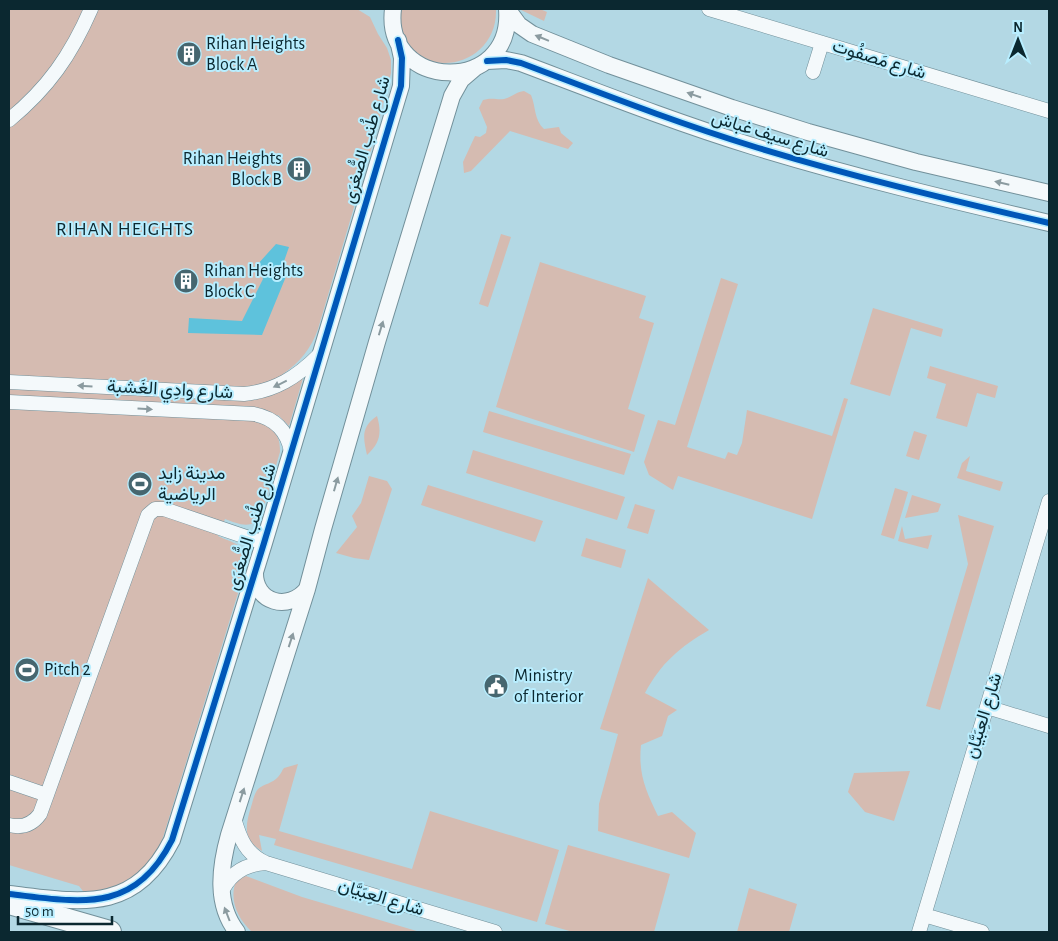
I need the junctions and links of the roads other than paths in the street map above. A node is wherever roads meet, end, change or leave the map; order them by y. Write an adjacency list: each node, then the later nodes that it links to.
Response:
1 (91, 9): 10 (street)
2 (710, 9): 6 (street, شارع مَصفُوت)
3 (508, 10): 7 (street); 11 (street, شارع سيف غباش, one-way to 3)
4 (390, 13): 5 (street, شارع طُنب الصُّغرَى)
5 (398, 40): 7 (street, شارع سيف غباش); 13 (street, شارع طُنب الصُّغرَى)
6 (822, 43): 8 (street); 9 (street, شارع مَصفُوت)
7 (481, 64): 12 (street, شارع سيف غباش); 20 (street, one-way to 7)
8 (813, 72)
9 (1049, 112)
10 (9, 120)
11 (1049, 193)
12 (1049, 223)
13 (319, 356): 14 (street, شارع وادِي الغَشبة, one-way to 14); 16 (street, شارع طُنب الصُّغرَى)
14 (9, 382)
15 (9, 402): 16 (street, شارع وادِي الغَشبة, one-way to 16)
16 (291, 451): 18 (street, شارع طُنب الصُّغرَى)
17 (1049, 501): 21 (street, شارع العِبَيَّان)
18 (264, 543): 19 (street, شارع طُنب الصُّغرَى); 24 (street)
19 (255, 570): 20 (street); 29 (street, شارع طُنب الصُّغرَى)
20 (307, 589): 25 (street, one-way to 20)
21 (987, 707): 22 (street); 31 (street, شارع العِبَيَّان)
22 (1049, 726)
23 (9, 782): 24 (street)
24 (47, 795): 26 (street)
25 (234, 818): 27 (street, شارع العِبَيَّان); 28 (street)
26 (9, 825)
27 (266, 863): 28 (street, شارع العِبَيَّان); 34 (street, شارع العِبَيَّان)
28 (222, 893): 33 (street, one-way to 28)
29 (9, 894)
30 (9, 903): 32 (highway)
31 (924, 915): 35 (street, شارع العِبَيَّان); 36 (street)
32 (110, 932)
33 (237, 932)
34 (495, 932)
35 (919, 932)
36 (982, 932)

